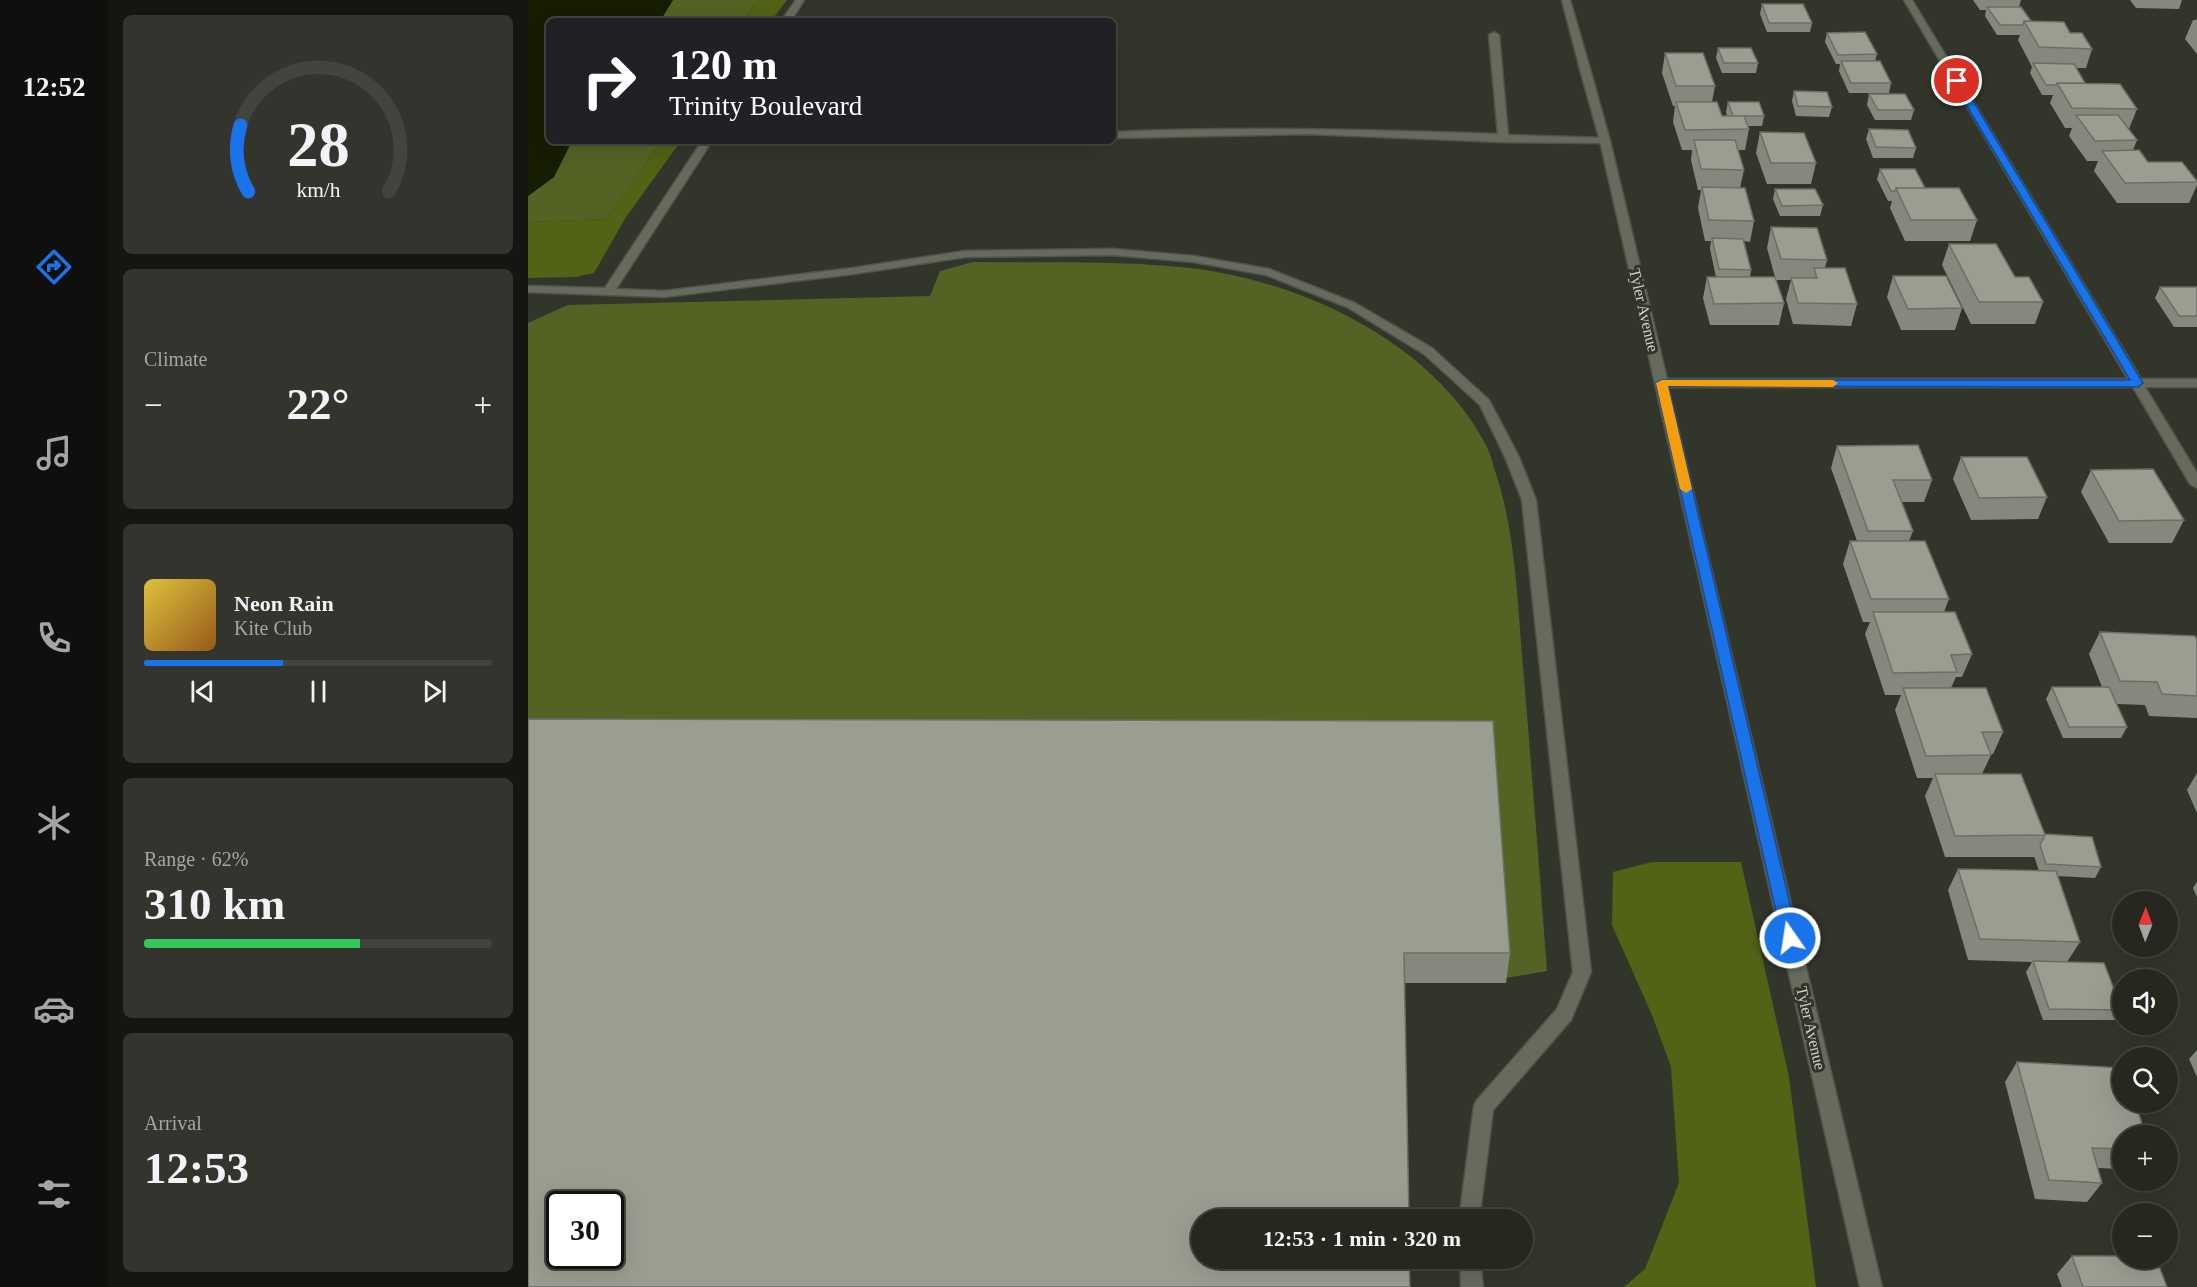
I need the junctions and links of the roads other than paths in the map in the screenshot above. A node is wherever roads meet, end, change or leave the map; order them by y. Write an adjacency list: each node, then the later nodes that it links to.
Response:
1 (800, 0): 4 (street)
2 (1566, 0): 8 (street, Tyler Avenue)
3 (1908, 0): 13 (street)
4 (788, 18)
5 (1494, 35): 7 (street)
6 (1116, 135): 7 (street)
7 (1503, 139): 8 (street)
8 (1605, 141): 12 (street, Tyler Avenue)
9 (705, 144): 11 (street)
10 (528, 289): 11 (street)
11 (608, 292): 16 (street)
12 (1662, 383): 13 (street); 19 (street, Tyler Avenue)
13 (2138, 383): 14 (street); 15 (street)
14 (2197, 383)
15 (2197, 484)
16 (1470, 1209)
17 (1471, 1269): 18 (street)
18 (1472, 1287)
19 (1871, 1287)

